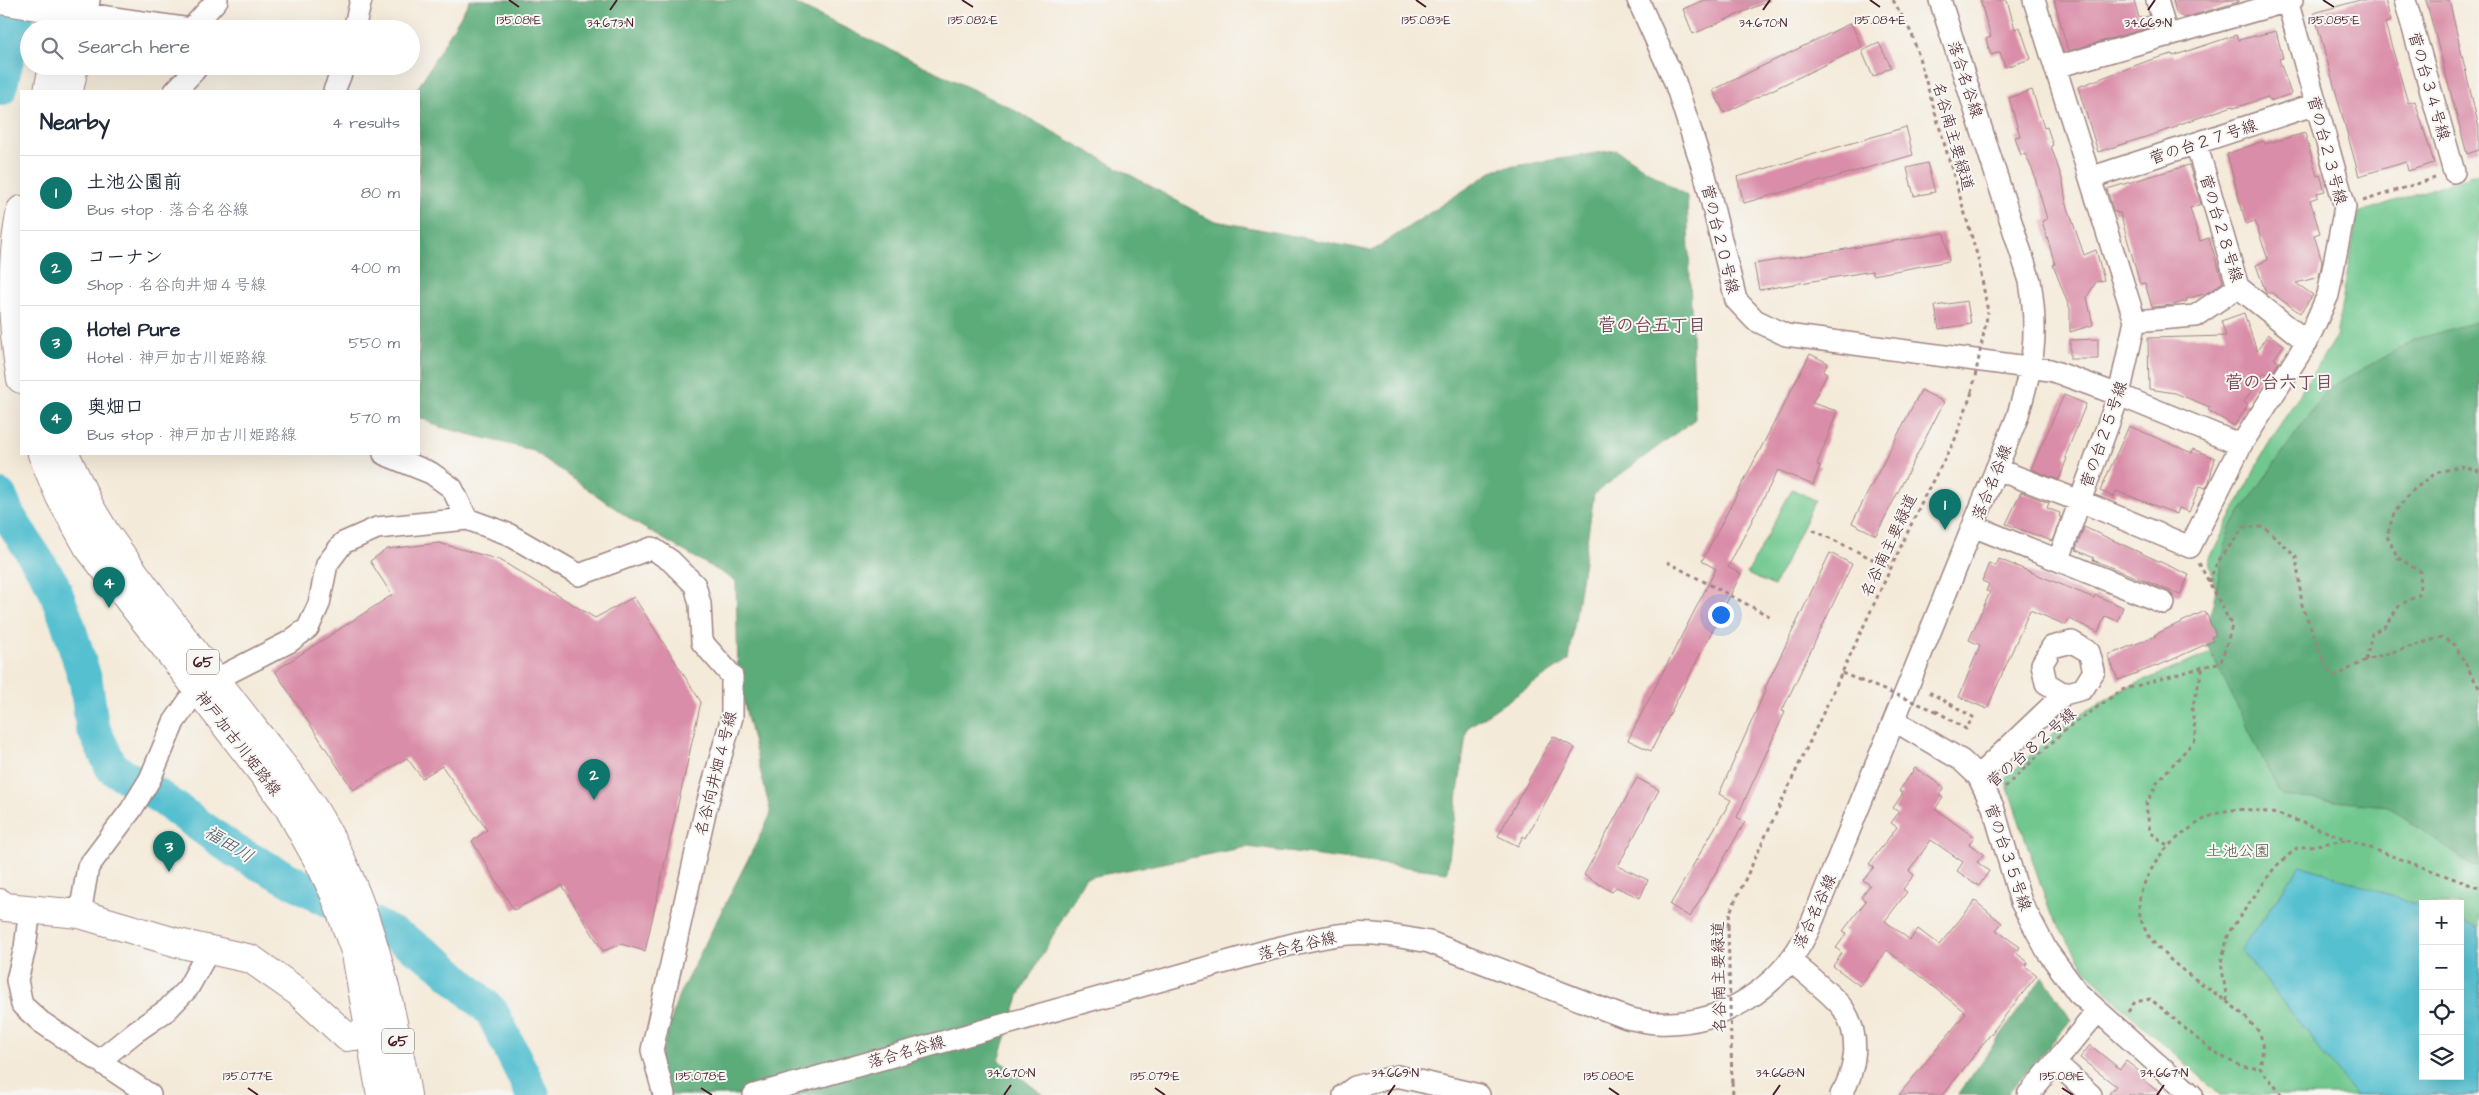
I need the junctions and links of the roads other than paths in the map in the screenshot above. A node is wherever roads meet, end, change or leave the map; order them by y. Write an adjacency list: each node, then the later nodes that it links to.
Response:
1 (1, 0): 10 (main road)
2 (216, 0): 12 (street)
3 (361, 0): 13 (street)
4 (1638, 0): 32 (street, 菅の台２０号線)
5 (1940, 0): 32 (street, 落合名谷線)
6 (2034, 0): 15 (street, 菅の台２５号線)
7 (2157, 0): 14 (street)
8 (2289, 0): 14 (street); 24 (street, 菅の台２３号線)
9 (2405, 0): 26 (street, 菅の台３４号線)
10 (71, 13): 11 (street)
11 (124, 20)
12 (199, 20)
13 (356, 20)
14 (2167, 36): 15 (street)
15 (2056, 67): 27 (street, 菅の台２５号線)
16 (52, 75): 20 (main road)
17 (72, 75): 21 (main road)
18 (190, 75): 22 (street)
19 (340, 75): 23 (street)
20 (48, 90)
21 (69, 90)
22 (176, 90)
23 (334, 90)
24 (2316, 104): 25 (street, 菅の台２７号線); 31 (street, 菅の台２３号線)
25 (2196, 143): 27 (street, 菅の台２７号線); 29 (street, 菅の台２８号線)
26 (2454, 172)
27 (2090, 178): 30 (street, 菅の台２５号線)
28 (20, 218): 33 (main road)
29 (2238, 288): 30 (street); 31 (street, 菅の台２８号線)
30 (2135, 321): 34 (street, 菅の台２５号線)
31 (2307, 342): 35 (street, 菅の台２３号線)
32 (2032, 368): 34 (street); 39 (street, 落合名谷線)
33 (20, 370)
34 (2119, 394): 35 (street); 40 (street, 菅の台２５号線)
35 (2241, 445): 40 (street, 菅の台２５号線)
36 (42, 455): 45 (main road, 神戸加古川姫路線 / 65)
37 (65, 455): 45 (main road, 神戸加古川姫路線 / 65)
38 (387, 455): 41 (street)
39 (1996, 469): 40 (street); 42 (street, 落合名谷線)
40 (2080, 501): 43 (street)
41 (467, 519): 45 (street, 名谷向井畑４号線); 62 (street, 名谷向井畑４号線)
42 (1973, 526): 43 (street); 47 (street, 落合名谷線)
43 (2059, 559): 44 (street)
44 (2164, 603)
45 (207, 684): 49 (main road, 神戸加古川姫路線 / 65); 52 (street)
46 (2064, 694): 48 (street)
47 (1895, 721): 48 (street, 菅の台３５号線); 54 (street, 落合名谷線)
48 (1978, 776): 55 (street, 菅の台３５号線)
49 (332, 866): 56 (main road, 神戸加古川姫路線 / 65); 56 (main road, 神戸加古川姫路線 / 65)
50 (0, 903): 51 (main road, 65)
51 (30, 910): 52 (main road, 65); 57 (street)
52 (80, 914): 53 (main road, 65)
53 (209, 950): 56 (main road, 65); 57 (street)
54 (1790, 960): 63 (street, 落合名谷線); 66 (street)
55 (2097, 1012): 58 (street); 69 (street, 菅の台３５号線)
56 (383, 1031): 60 (main road, 神戸加古川姫路線 / 65); 61 (main road, 神戸加古川姫路線 / 65)
57 (99, 1061): 59 (street)
58 (2056, 1062): 67 (street); 68 (street)
59 (150, 1095)
60 (381, 1095)
61 (408, 1095)
62 (664, 1095)
63 (754, 1095)
64 (1344, 1095): 65 (street)
65 (1479, 1095)
66 (1841, 1095)
67 (2028, 1095)
68 (2091, 1095)
69 (2192, 1095)

